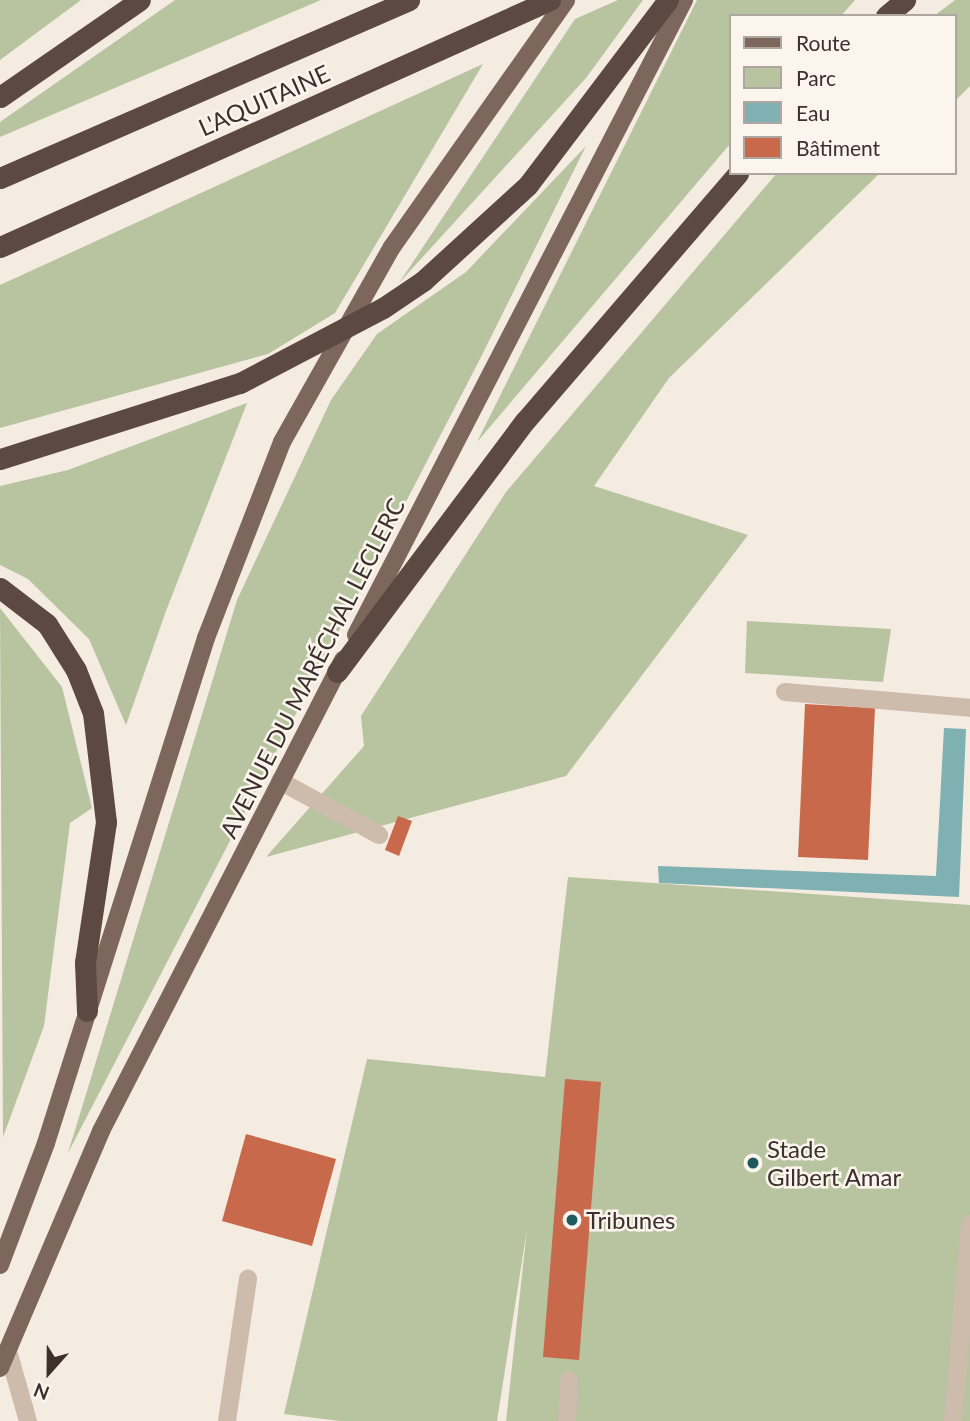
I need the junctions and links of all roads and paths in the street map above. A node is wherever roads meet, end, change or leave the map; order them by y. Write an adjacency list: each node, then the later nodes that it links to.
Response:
1 (140, 0): 9 (highway)
2 (409, 0): 11 (highway, L'AQUITAINE)
3 (550, 0): 12 (highway, L'AQUITAINE)
4 (566, 0): 20 (main road)
5 (668, 0): 13 (highway, bridge)
6 (684, 0): 15 (main road, AVENUE DU MARÉCHAL LECLERC)
7 (905, 0): 8 (highway)
8 (888, 14)
9 (0, 97)
10 (736, 175): 15 (highway)
11 (0, 178)
12 (0, 247)
13 (0, 459)
14 (0, 589): 20 (highway)
15 (337, 672): 18 (main road, AVENUE DU MARÉCHAL LECLERC)
16 (785, 692): 17 (lane)
17 (970, 708)
18 (280, 781): 19 (lane); 24 (main road, AVENUE DU MARÉCHAL LECLERC)
19 (379, 835)
20 (87, 1011): 22 (main road)
21 (970, 1224): 27 (lane)
22 (0, 1265)
23 (248, 1279): 29 (lane)
24 (8, 1351): 25 (main road, AVENUE DU MARÉCHAL LECLERC); 28 (lane)
25 (0, 1368)
26 (569, 1380): 30 (lane)
27 (962, 1394): 31 (lane)
28 (28, 1421)
29 (227, 1421)
30 (567, 1421)
31 (953, 1421)

